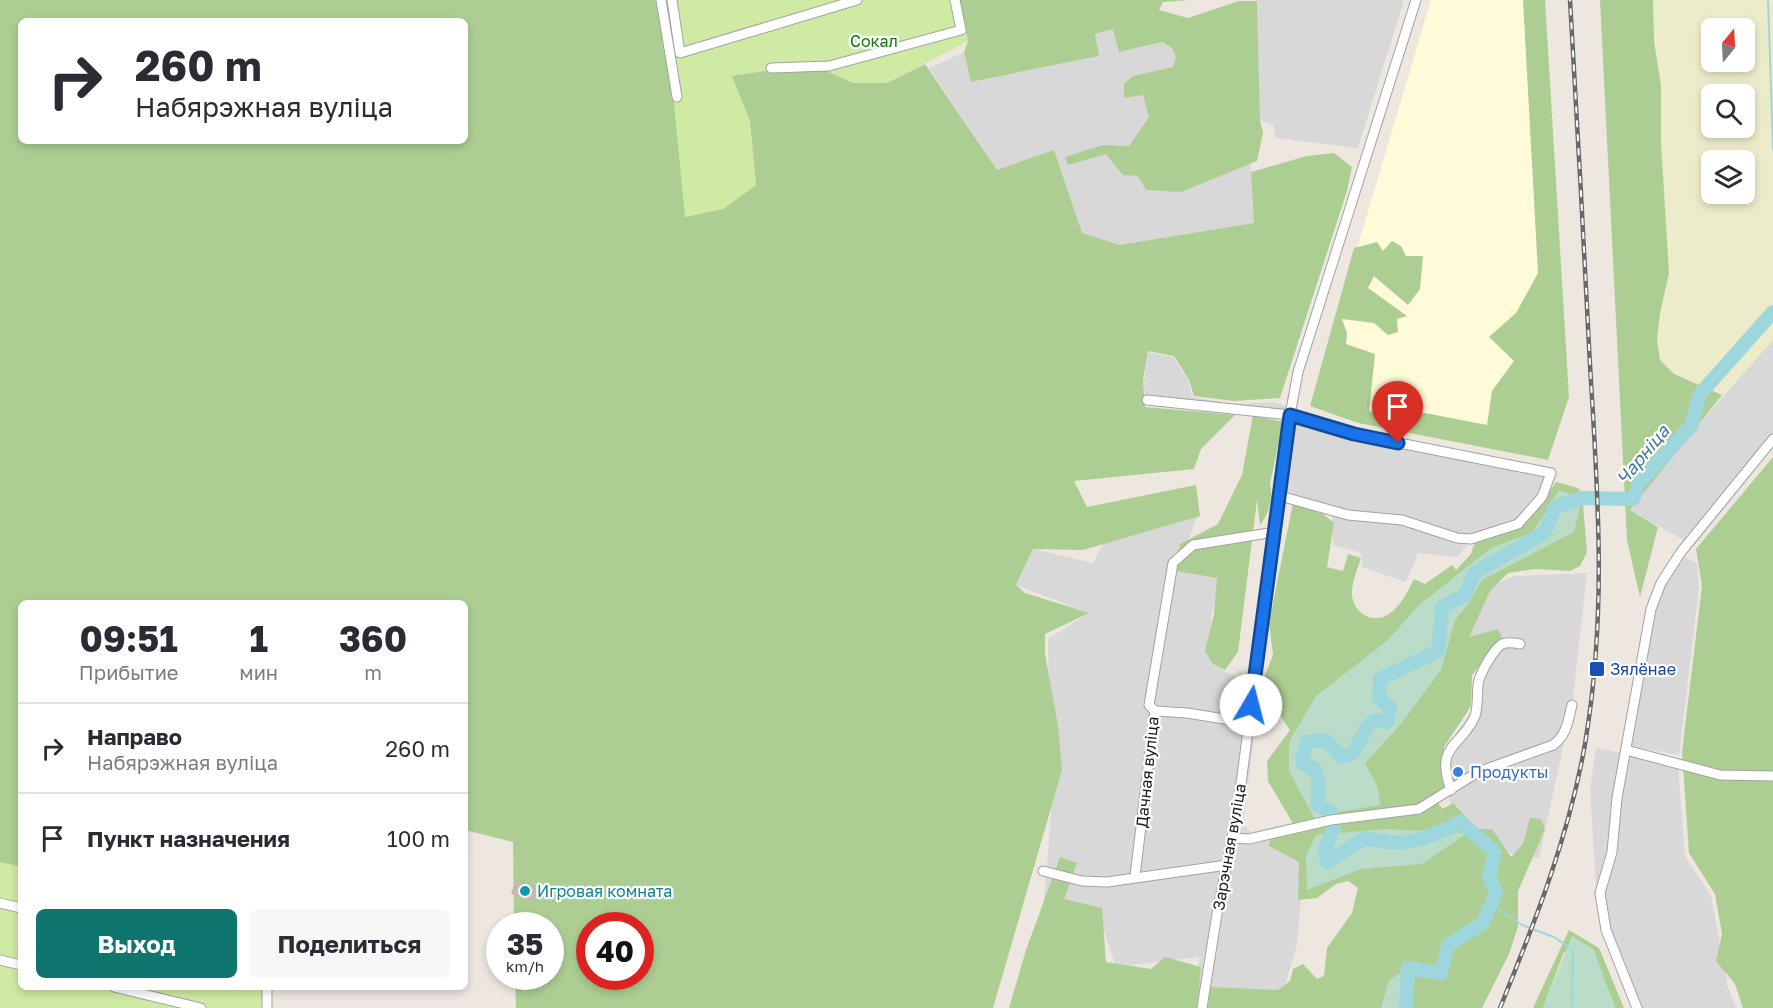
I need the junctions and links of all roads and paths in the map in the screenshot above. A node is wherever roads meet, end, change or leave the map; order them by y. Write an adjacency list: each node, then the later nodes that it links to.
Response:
1 (661, 0): 7 (street)
2 (672, 0): 3 (street)
3 (857, 0)
4 (954, 0): 6 (street)
5 (1416, 0): 9 (street, Зарэчная вуліца)
6 (771, 68)
7 (677, 97)
8 (1148, 400): 9 (street)
9 (1290, 415): 11 (street, Зарэчная вуліца); 11 (street)
10 (1773, 439): 17 (street)
11 (1280, 496): 12 (street, Зарэчная вуліца)
12 (1275, 532): 15 (street, Дачная вуліца); 16 (street, Зарэчная вуліца)
13 (1520, 644): 19 (street)
14 (1572, 705): 19 (street)
15 (1155, 711): 16 (street); 23 (street, Дачная вуліца)
16 (1249, 723): 20 (street, Зарэчная вуліца)
17 (1626, 750): 18 (street); 33 (street)
18 (1773, 776)
19 (1451, 790): 20 (street)
20 (1233, 838): 21 (street, Зарэчная вуліца)
21 (1227, 865): 23 (street); 30 (street, Зарэчная вуліца)
22 (1043, 871): 23 (street)
23 (1135, 876)
24 (0, 903): 25 (street)
25 (18, 907)
26 (0, 960): 27 (street)
27 (18, 964)
28 (126, 990): 31 (street)
29 (267, 990): 32 (street)
30 (1202, 1006)
31 (201, 1008)
32 (267, 1008)
33 (1637, 1008)

